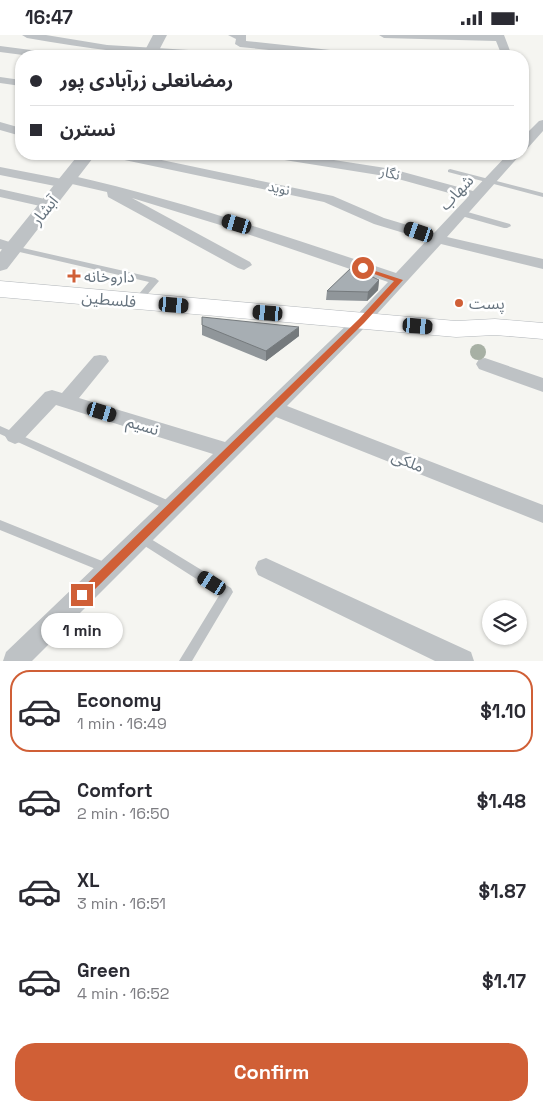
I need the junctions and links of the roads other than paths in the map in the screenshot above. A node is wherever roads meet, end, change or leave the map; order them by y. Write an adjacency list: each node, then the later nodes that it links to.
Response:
1 (27, 35): 7 (street)
2 (160, 35): 8 (street)
3 (233, 35): 9 (street)
4 (384, 35): 5 (street)
5 (499, 37): 10 (street)
6 (0, 49): 11 (street)
7 (121, 50)
8 (152, 50)
9 (299, 50)
10 (504, 50)
11 (15, 51)
12 (0, 79): 13 (street)
13 (15, 82)
14 (543, 124): 17 (street, شهاب)
15 (0, 125): 16 (street)
16 (15, 130)
17 (529, 138)
18 (84, 160): 25 (street, آبشار)
19 (143, 160): 33 (street, نوید)
20 (310, 160): 29 (street, نگار)
21 (508, 160): 24 (street, شهاب)
22 (0, 171): 25 (street)
23 (450, 171): 24 (lane)
24 (491, 181): 28 (lane); 29 (street, شهاب)
25 (67, 182): 26 (street); 30 (street, آبشار)
26 (95, 185): 37 (street); 38 (street)
27 (0, 193): 30 (street)
28 (543, 195)
29 (476, 196): 31 (street, شهاب)
30 (49, 204): 34 (street, آبشار)
31 (461, 213): 32 (lane); 33 (street, شهاب)
32 (507, 226)
33 (437, 239): 35 (street, نوید); 38 (street, شهاب)
34 (7, 246): 36 (street, آبشار); 40 (lane)
35 (543, 264)
36 (0, 265)
37 (244, 265)
38 (399, 280): 41 (street, شهاب)
39 (0, 289): 40 (main road, فلسطین)
40 (137, 301): 41 (main road, فلسطین)
41 (361, 321): 42 (main road, فلسطین); 49 (street, شهاب)
42 (456, 329): 43 (main road, فلسطین); 44 (main road, فلسطین)
43 (543, 331)
44 (543, 341)
45 (100, 361): 48 (street)
46 (485, 365): 47 (street)
47 (543, 385)
48 (66, 401): 50 (street, نسیم); 51 (street, نسیم)
49 (273, 407): 51 (street, شهاب); 53 (street, ملکی)
50 (8, 433): 52 (lane)
51 (229, 451): 52 (street, شهاب)
52 (172, 507): 55 (street, شهاب)
53 (543, 514)
54 (0, 525): 57 (lane)
55 (141, 537): 57 (street, شهاب); 59 (lane)
56 (266, 568): 60 (street)
57 (108, 569): 58 (street, شهاب)
58 (14, 661)
59 (185, 661)
60 (462, 661)

